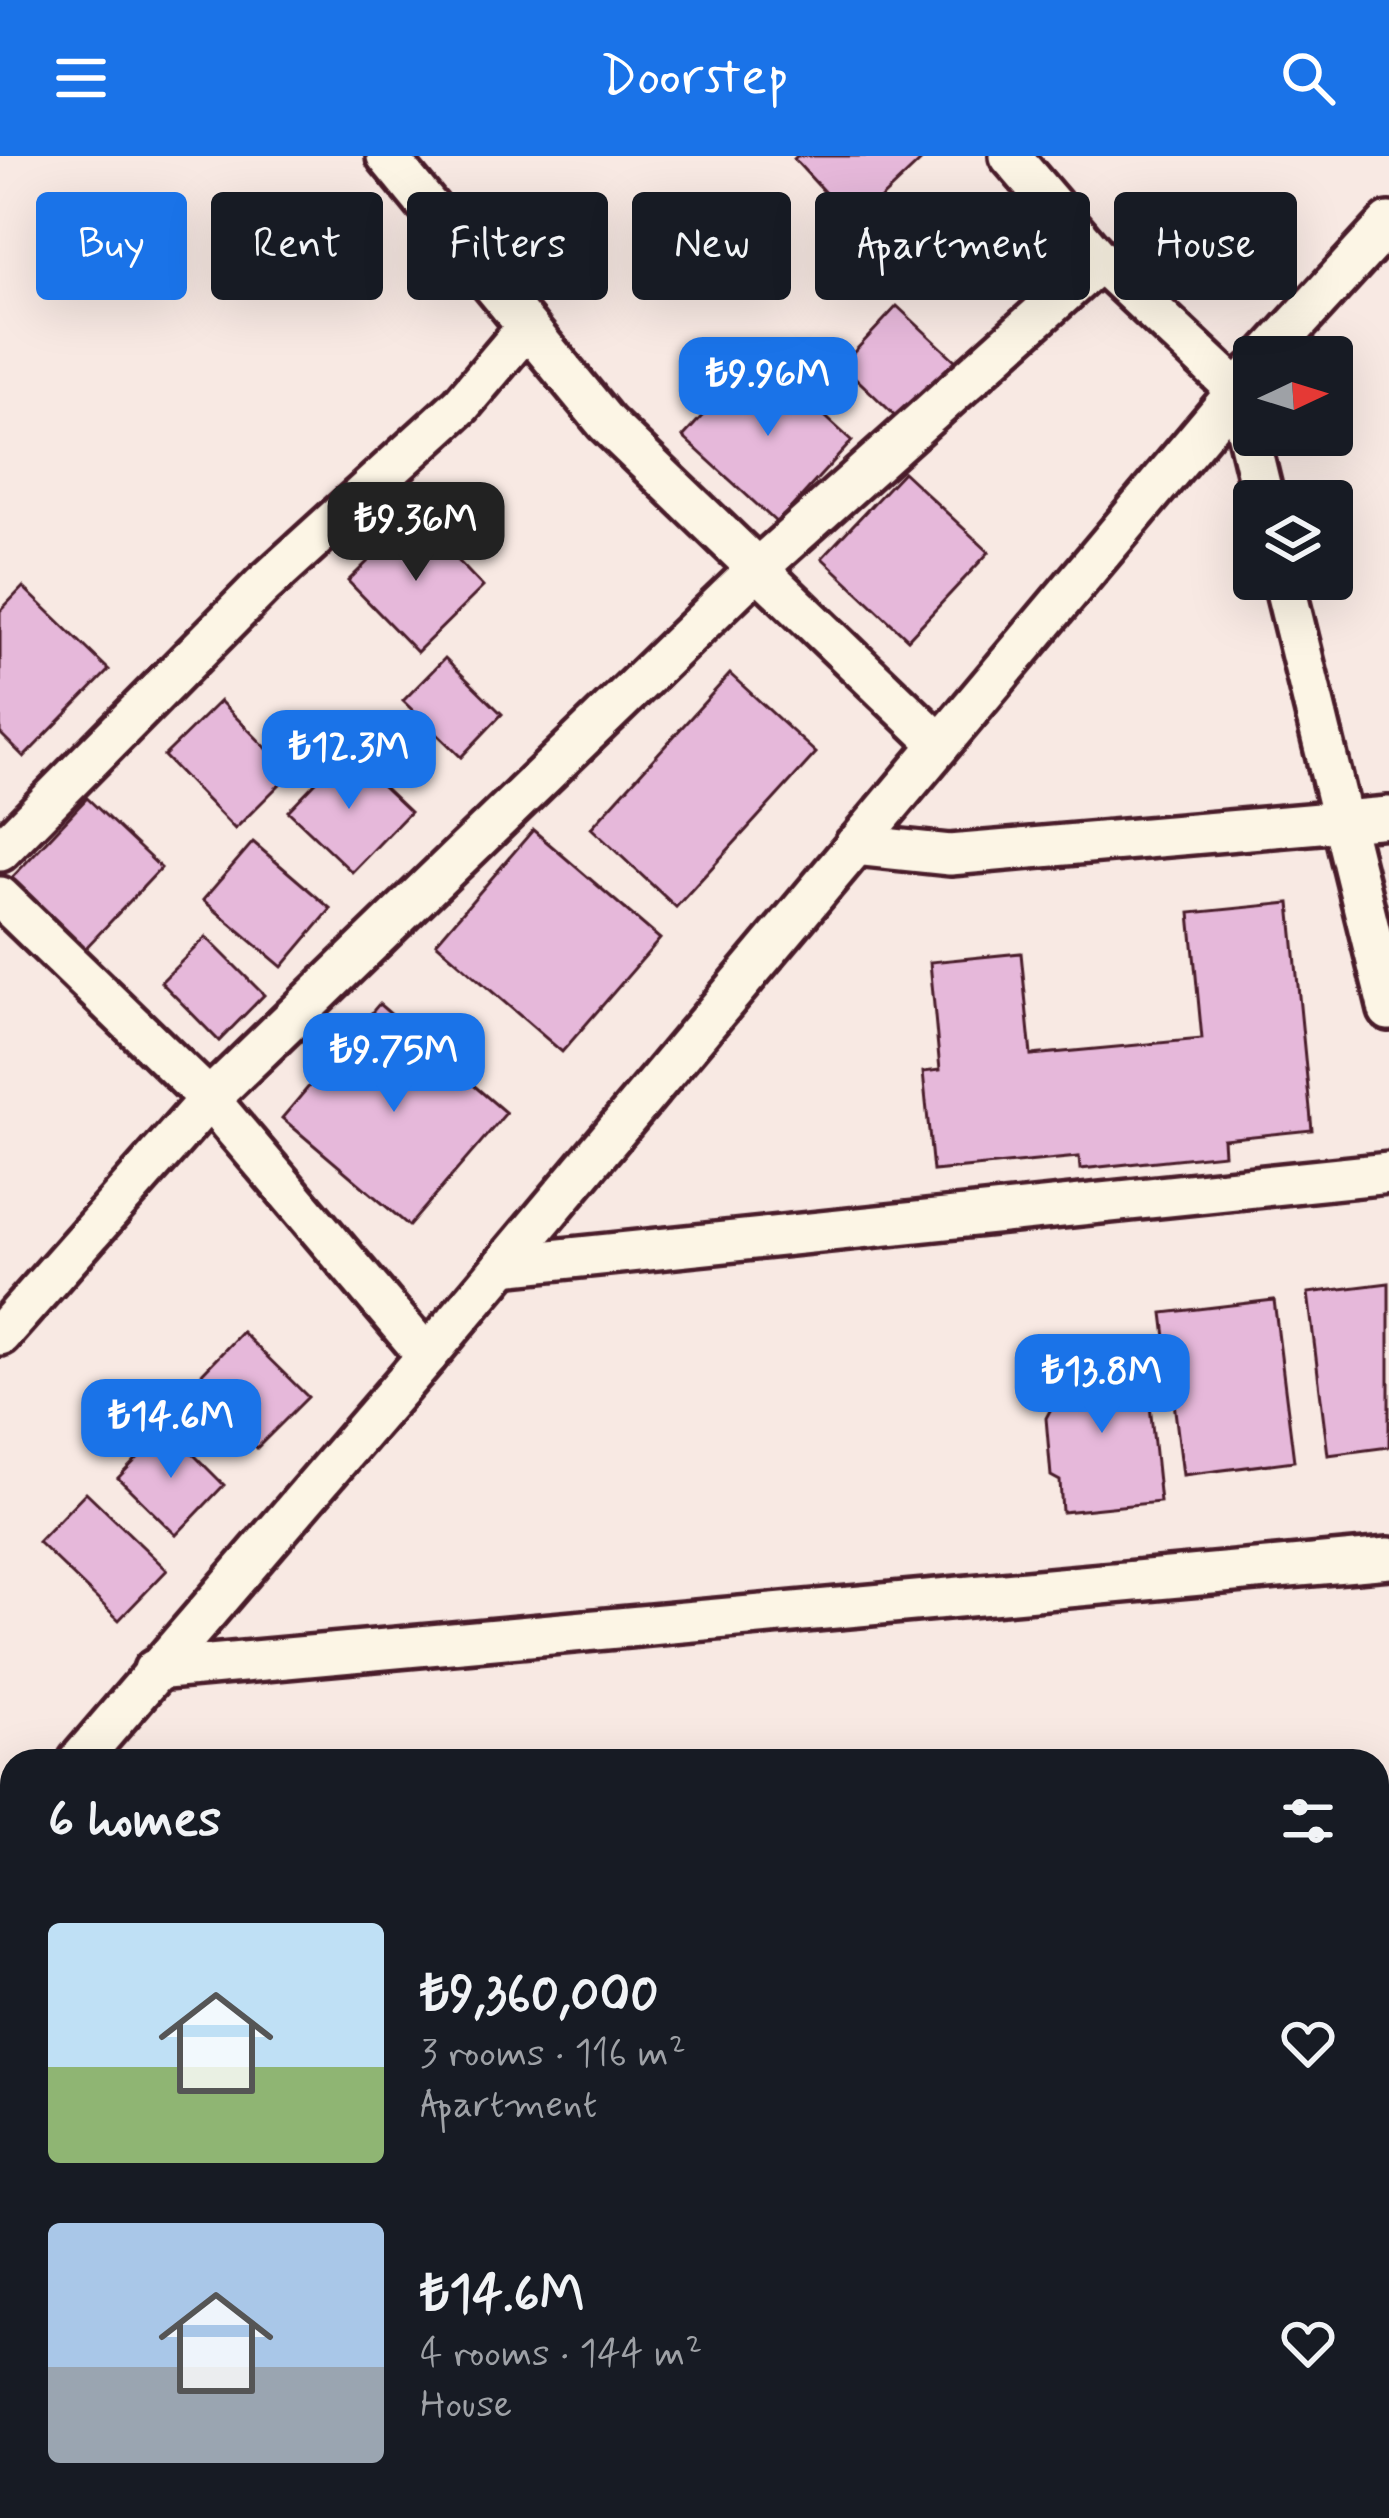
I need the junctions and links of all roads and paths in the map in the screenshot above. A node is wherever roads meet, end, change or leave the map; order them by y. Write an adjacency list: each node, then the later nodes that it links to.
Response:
1 (387, 156): 5 (street)
2 (1010, 156): 4 (street)
3 (1389, 223): 6 (street)
4 (1100, 261): 7 (street); 9 (street)
5 (527, 327): 9 (street); 15 (street)
6 (1286, 336)
7 (1233, 370)
8 (1233, 394): 11 (street)
9 (757, 569): 11 (street); 18 (street)
10 (1288, 600): 13 (street)
11 (940, 744): 14 (street)
12 (1389, 817): 13 (street)
13 (1342, 821): 14 (street); 17 (street)
14 (856, 845): 20 (street)
15 (0, 851)
16 (0, 897): 18 (street)
17 (1389, 1010)
18 (209, 1099): 21 (street); 22 (street)
19 (1389, 1172): 20 (street)
20 (503, 1265): 22 (street)
21 (0, 1335)
22 (428, 1356): 24 (street)
23 (1389, 1558): 24 (street)
24 (154, 1670): 25 (street)
25 (89, 1749)

